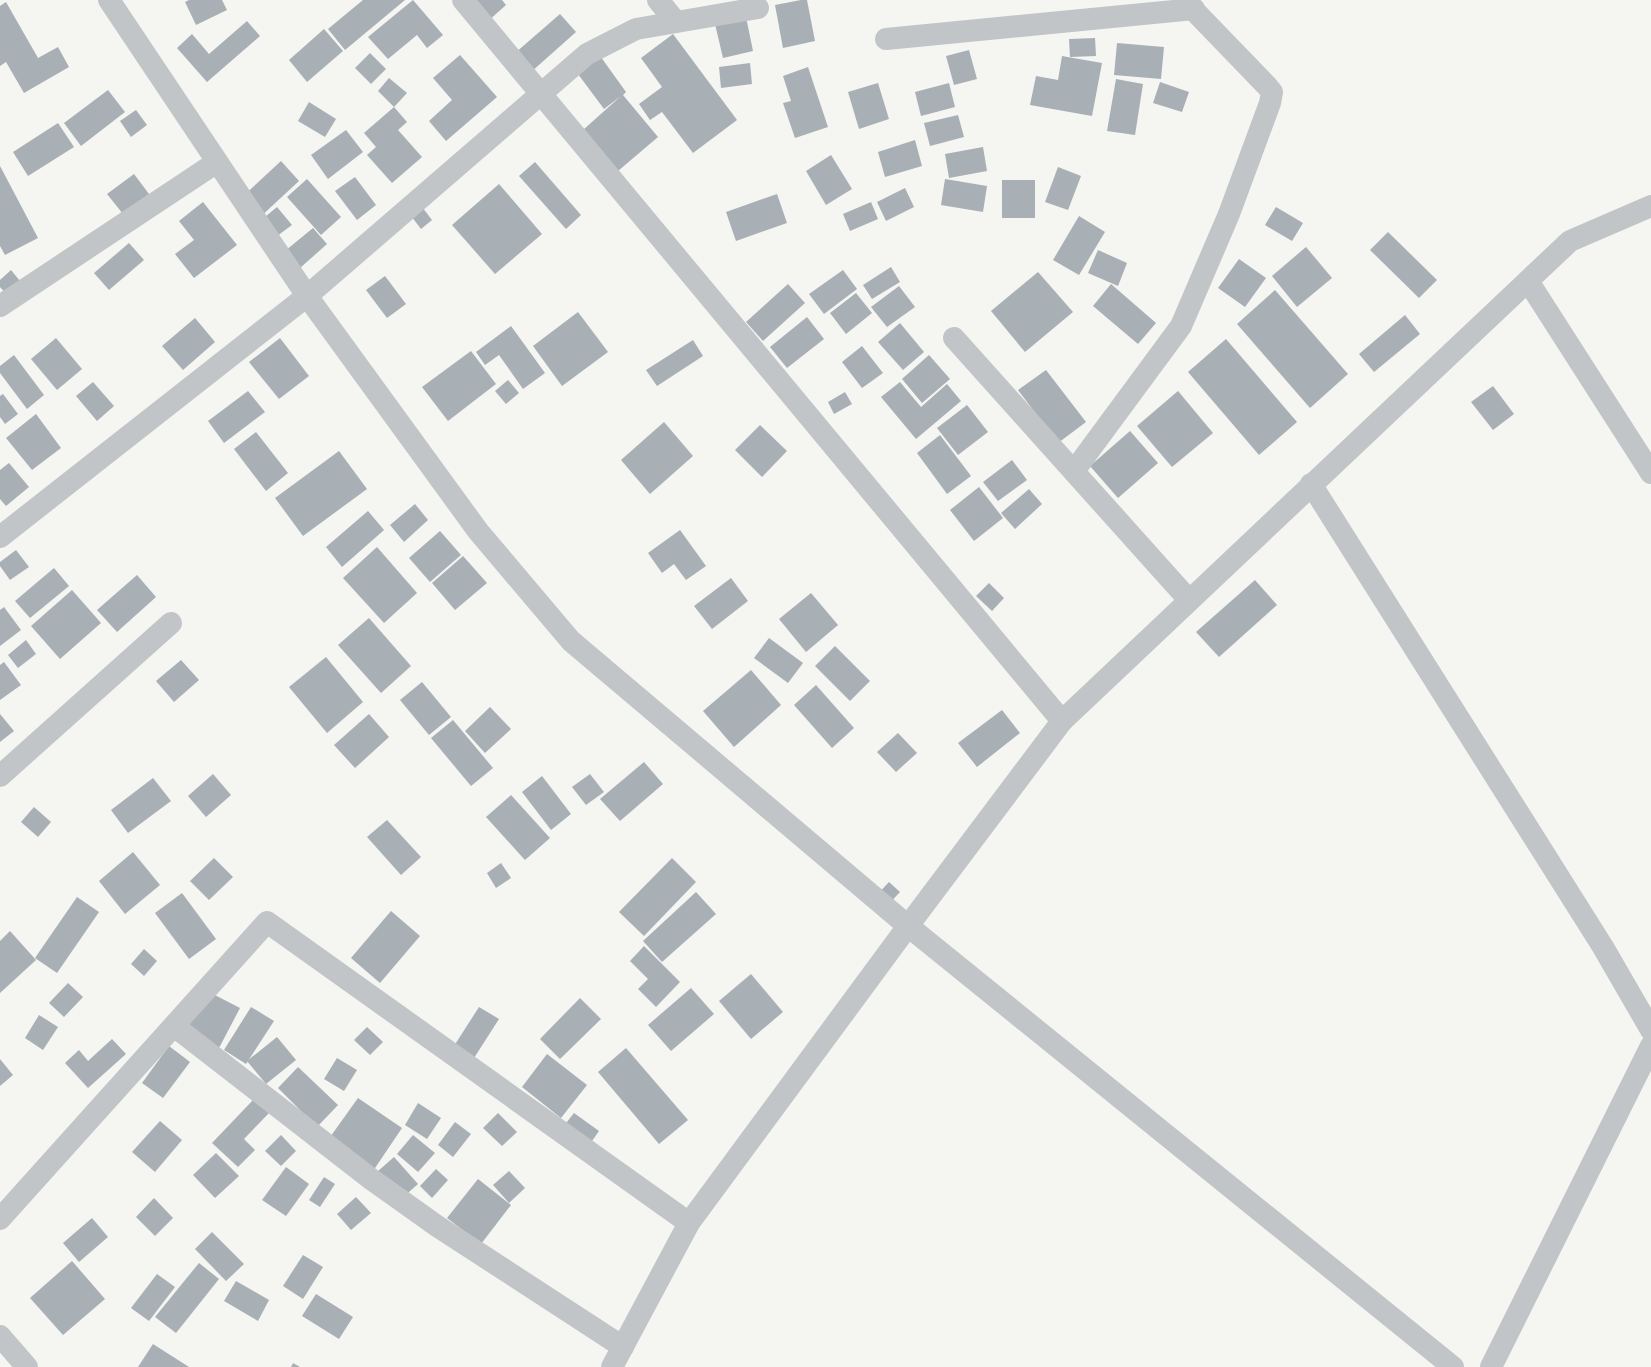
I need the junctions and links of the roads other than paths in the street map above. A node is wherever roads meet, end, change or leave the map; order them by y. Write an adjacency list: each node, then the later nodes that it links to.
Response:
1 (109, 0): 9 (street)
2 (462, 0): 8 (street)
3 (658, 0): 6 (street)
4 (1189, 5): 7 (street); 15 (street)
5 (758, 8): 6 (street)
6 (676, 22): 8 (street)
7 (886, 39)
8 (540, 93): 12 (street); 21 (street)
9 (217, 162): 12 (street); 13 (street)
10 (1651, 206): 11 (street)
11 (1528, 281): 16 (street); 17 (street)
12 (307, 296): 18 (street); 23 (street)
13 (0, 306)
14 (954, 338): 15 (street)
15 (1074, 471): 19 (street)
16 (1651, 473)
17 (1311, 484): 19 (street); 25 (street)
18 (0, 537)
19 (1189, 600): 21 (street)
20 (171, 624): 22 (street)
21 (1062, 721): 23 (street)
22 (0, 776)
23 (908, 926): 28 (street); 33 (street)
24 (174, 1026): 27 (street); 28 (street); 30 (street)
25 (1651, 1030)
26 (1651, 1046): 34 (street)
27 (0, 1219)
28 (689, 1223): 30 (street)
29 (0, 1336): 31 (street)
30 (623, 1347): 32 (street)
31 (27, 1367)
32 (612, 1367)
33 (1452, 1367)
34 (1491, 1367)

